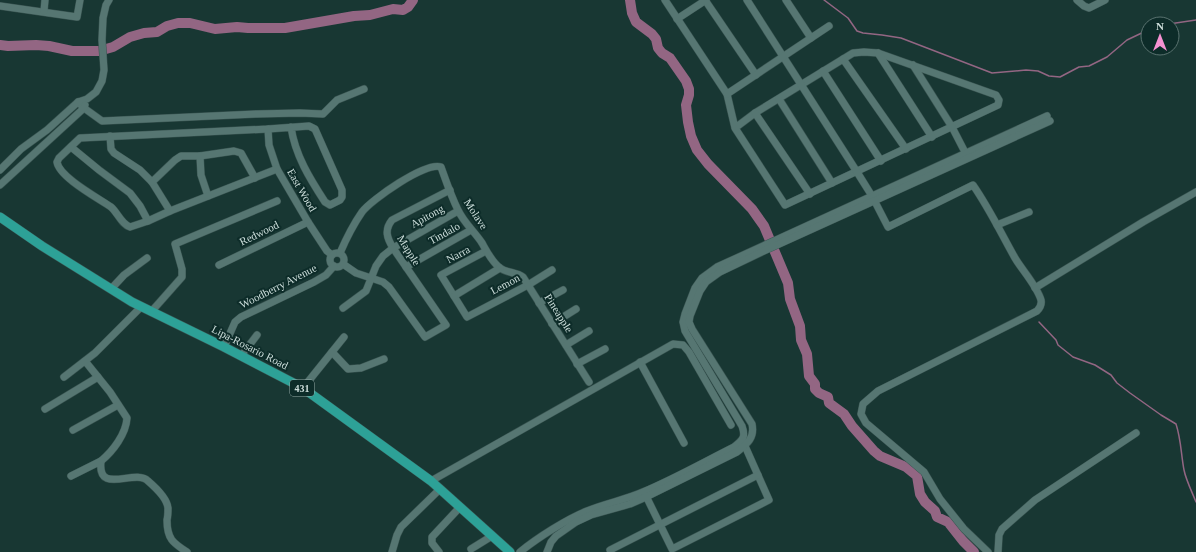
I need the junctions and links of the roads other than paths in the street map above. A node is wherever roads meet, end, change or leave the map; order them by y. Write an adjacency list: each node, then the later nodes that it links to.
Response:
1 (45, 0): 12 (street)
2 (80, 0): 12 (street)
3 (109, 0): 25 (street)
4 (665, 0): 13 (street)
5 (705, 0): 13 (street); 21 (street)
6 (747, 0): 17 (street)
7 (786, 0): 15 (street)
8 (1076, 0): 9 (street)
9 (1105, 0)
10 (10, 4): 11 (street); 12 (street)
11 (0, 6)
12 (44, 11)
13 (677, 19): 24 (street)
14 (829, 26): 15 (street)
15 (812, 38): 17 (street)
16 (878, 52): 18 (street); 19 (street); 36 (street)
17 (784, 57): 21 (street); 22 (street)
18 (843, 59): 20 (street); 40 (street)
19 (913, 65): 32 (street); 32 (street)
20 (823, 71): 22 (street); 43 (street)
21 (756, 75): 24 (street)
22 (801, 85): 26 (street); 46 (street)
23 (364, 89): 28 (street)
24 (727, 94): 33 (street)
25 (87, 98): 27 (street); 28 (street)
26 (778, 99): 29 (street); 49 (street)
27 (78, 102): 28 (street); 37 (street)
28 (84, 108): 38 (street)
29 (755, 113): 33 (street); 53 (street)
30 (1049, 118): 42 (street)
31 (291, 127): 31 (street); 34 (street)
32 (952, 127): 36 (street); 42 (street)
33 (735, 128): 53 (street)
34 (268, 129): 35 (street); 44 (street, East Wood)
35 (110, 136): 39 (street); 48 (street)
36 (932, 136): 40 (street)
37 (35, 139): 38 (street); 45 (street)
38 (42, 146): 50 (street)
39 (71, 147): 61 (street); 61 (street)
40 (906, 149): 43 (street)
41 (200, 156): 47 (street); 48 (street); 54 (street)
42 (967, 156): 55 (street)
43 (881, 161): 46 (street)
44 (277, 169): 47 (street); 62 (street, East Wood)
45 (0, 170)
46 (857, 172): 49 (street); 55 (street)
47 (255, 178): 54 (street)
48 (152, 182): 57 (street)
49 (832, 183): 53 (street)
50 (0, 186)
51 (450, 190): 58 (street, Molave); 66 (street, Mapple); 68 (street, Molave)
52 (1196, 192): 79 (street)
53 (810, 194)
54 (208, 196): 57 (street)
55 (873, 199): 63 (street); 65 (street)
56 (277, 201): 87 (street)
57 (170, 211): 61 (street)
58 (458, 211): 64 (street, Molave); 66 (street, Apitong)
59 (1029, 212): 63 (street)
60 (0, 217): 80 (main road, Lipa-Rosario Road / 431)
61 (148, 221)
62 (308, 222): 69 (street, East Wood); 72 (street, Redwood)
63 (997, 225): 79 (street)
64 (471, 230): 67 (street, Molave); 74 (street, Tindalo)
65 (765, 247): 111 (street); 117 (street)
66 (393, 248): 74 (street, Mapple); 77 (street, Apitong)
67 (486, 251): 75 (street, Molave); 82 (street, Narra)
68 (340, 253): 69 (street); 71 (street)
69 (332, 255): 73 (street)
70 (147, 258): 80 (street)
71 (343, 264): 73 (street); 77 (street)
72 (219, 265)
73 (334, 266): 93 (street, Woodberry Avenue)
74 (406, 267): 77 (street, Mapple)
75 (500, 268): 78 (street, Pineapple); 82 (street)
76 (552, 270): 78 (street, Lemon)
77 (371, 277): 85 (street, Apitong)
78 (528, 285): 82 (street, Lemon); 83 (street, Pineapple)
79 (1035, 288): 132 (street)
80 (111, 289): 84 (main road, Lipa-Rosario Road / 431)
81 (563, 290): 83 (street)
82 (454, 296)
83 (540, 303): 88 (street, Pineapple)
84 (141, 307): 87 (main road, Lipa-Rosario Road / 431); 98 (street)
85 (343, 308)
86 (576, 309): 88 (street)
87 (151, 312): 93 (main road, Lipa-Rosario Road / 431)
88 (552, 324): 92 (street, Pineapple)
89 (589, 331): 92 (street)
90 (257, 335): 96 (street)
91 (344, 337): 95 (street)
92 (566, 345): 100 (street, Pineapple)
93 (224, 347): 96 (main road, Lipa-Rosario Road / 431)
94 (605, 349): 100 (street)
95 (332, 352): 97 (street); 104 (street)
96 (241, 356): 104 (main road, Lipa-Rosario Road / 431)
97 (384, 359)
98 (85, 360): 101 (street); 102 (street)
99 (640, 362): 107 (street); 110 (street); 115 (street)
100 (577, 364): 103 (street, Pineapple)
101 (64, 377)
102 (98, 377): 105 (street); 106 (street)
103 (589, 382)
104 (303, 388): 115 (main road, Lipa-Rosario Road / 431)
105 (118, 405): 108 (street); 112 (street)
106 (45, 409)
107 (731, 425)
108 (73, 430)
109 (1136, 433): 133 (street)
110 (684, 443)
111 (745, 446): 113 (street); 117 (street)
112 (101, 462): 114 (street); 125 (street)
113 (758, 475): 119 (street); 124 (street)
114 (71, 476)
115 (431, 481): 116 (main road, Lipa-Rosario Road / 431)
116 (440, 489): 118 (main road, Lipa-Rosario Road / 431); 126 (street)
117 (645, 495): 119 (street); 120 (street); 122 (street)
118 (460, 507): 121 (main road, Lipa-Rosario Road / 431); 127 (street)
119 (660, 525): 124 (street); 131 (street)
120 (544, 535): 122 (street); 129 (street)
121 (492, 536): 123 (street); 128 (main road, Lipa-Rosario Road / 431)
122 (551, 542): 130 (street)
123 (471, 549)
124 (669, 550)
125 (187, 552)
126 (392, 552)
127 (439, 552)
128 (510, 552)
129 (520, 552)
130 (547, 552)
131 (611, 552)
132 (988, 552)
133 (998, 552)

